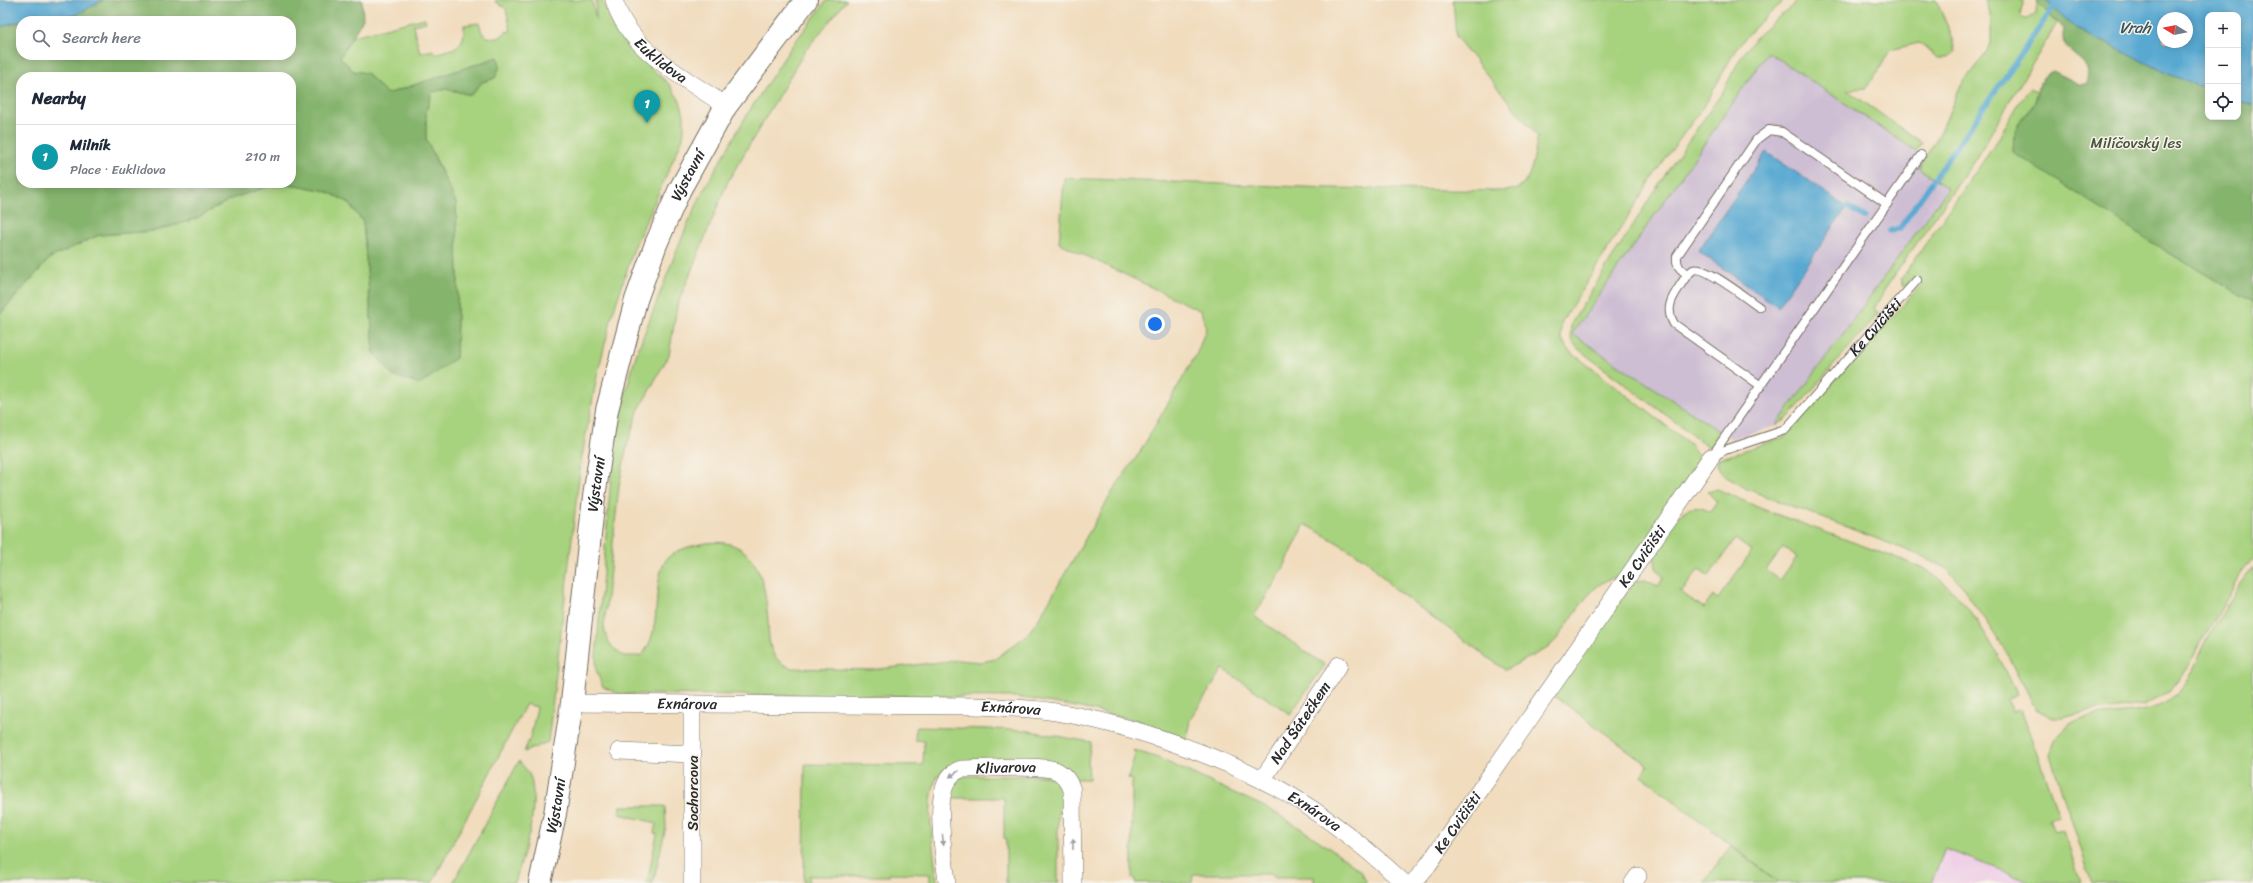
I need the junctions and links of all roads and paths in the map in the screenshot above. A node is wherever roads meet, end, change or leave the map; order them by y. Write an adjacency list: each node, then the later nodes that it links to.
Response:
1 (614, 0): 3 (street, Euklidova)
2 (806, 0): 3 (main road, Výstavní)
3 (726, 106): 12 (main road, Výstavní)
4 (1921, 155): 5 (lane)
5 (1887, 204): 6 (lane); 9 (lane)
6 (1688, 275): 8 (lane); 9 (lane)
7 (1917, 280): 10 (lane, Ke Cvičišti)
8 (1759, 307)
9 (1761, 386): 10 (lane)
10 (1711, 457): 22 (street, Ke Cvičišti)
11 (1339, 665): 16 (street, Nad Šátečkem)
12 (572, 703): 13 (street, Exnárova); 17 (main road, Výstavní)
13 (692, 704): 15 (street, Sochorcova); 16 (street, Exnárova)
14 (619, 751): 15 (street)
15 (693, 754): 18 (street, Sochorcova)
16 (1262, 780): 21 (street, Exnárova)
17 (540, 883)
18 (692, 883)
19 (947, 883): 20 (street, Klivarova, one-way to 19)
20 (1073, 883)
21 (1404, 883)
22 (1413, 883)

